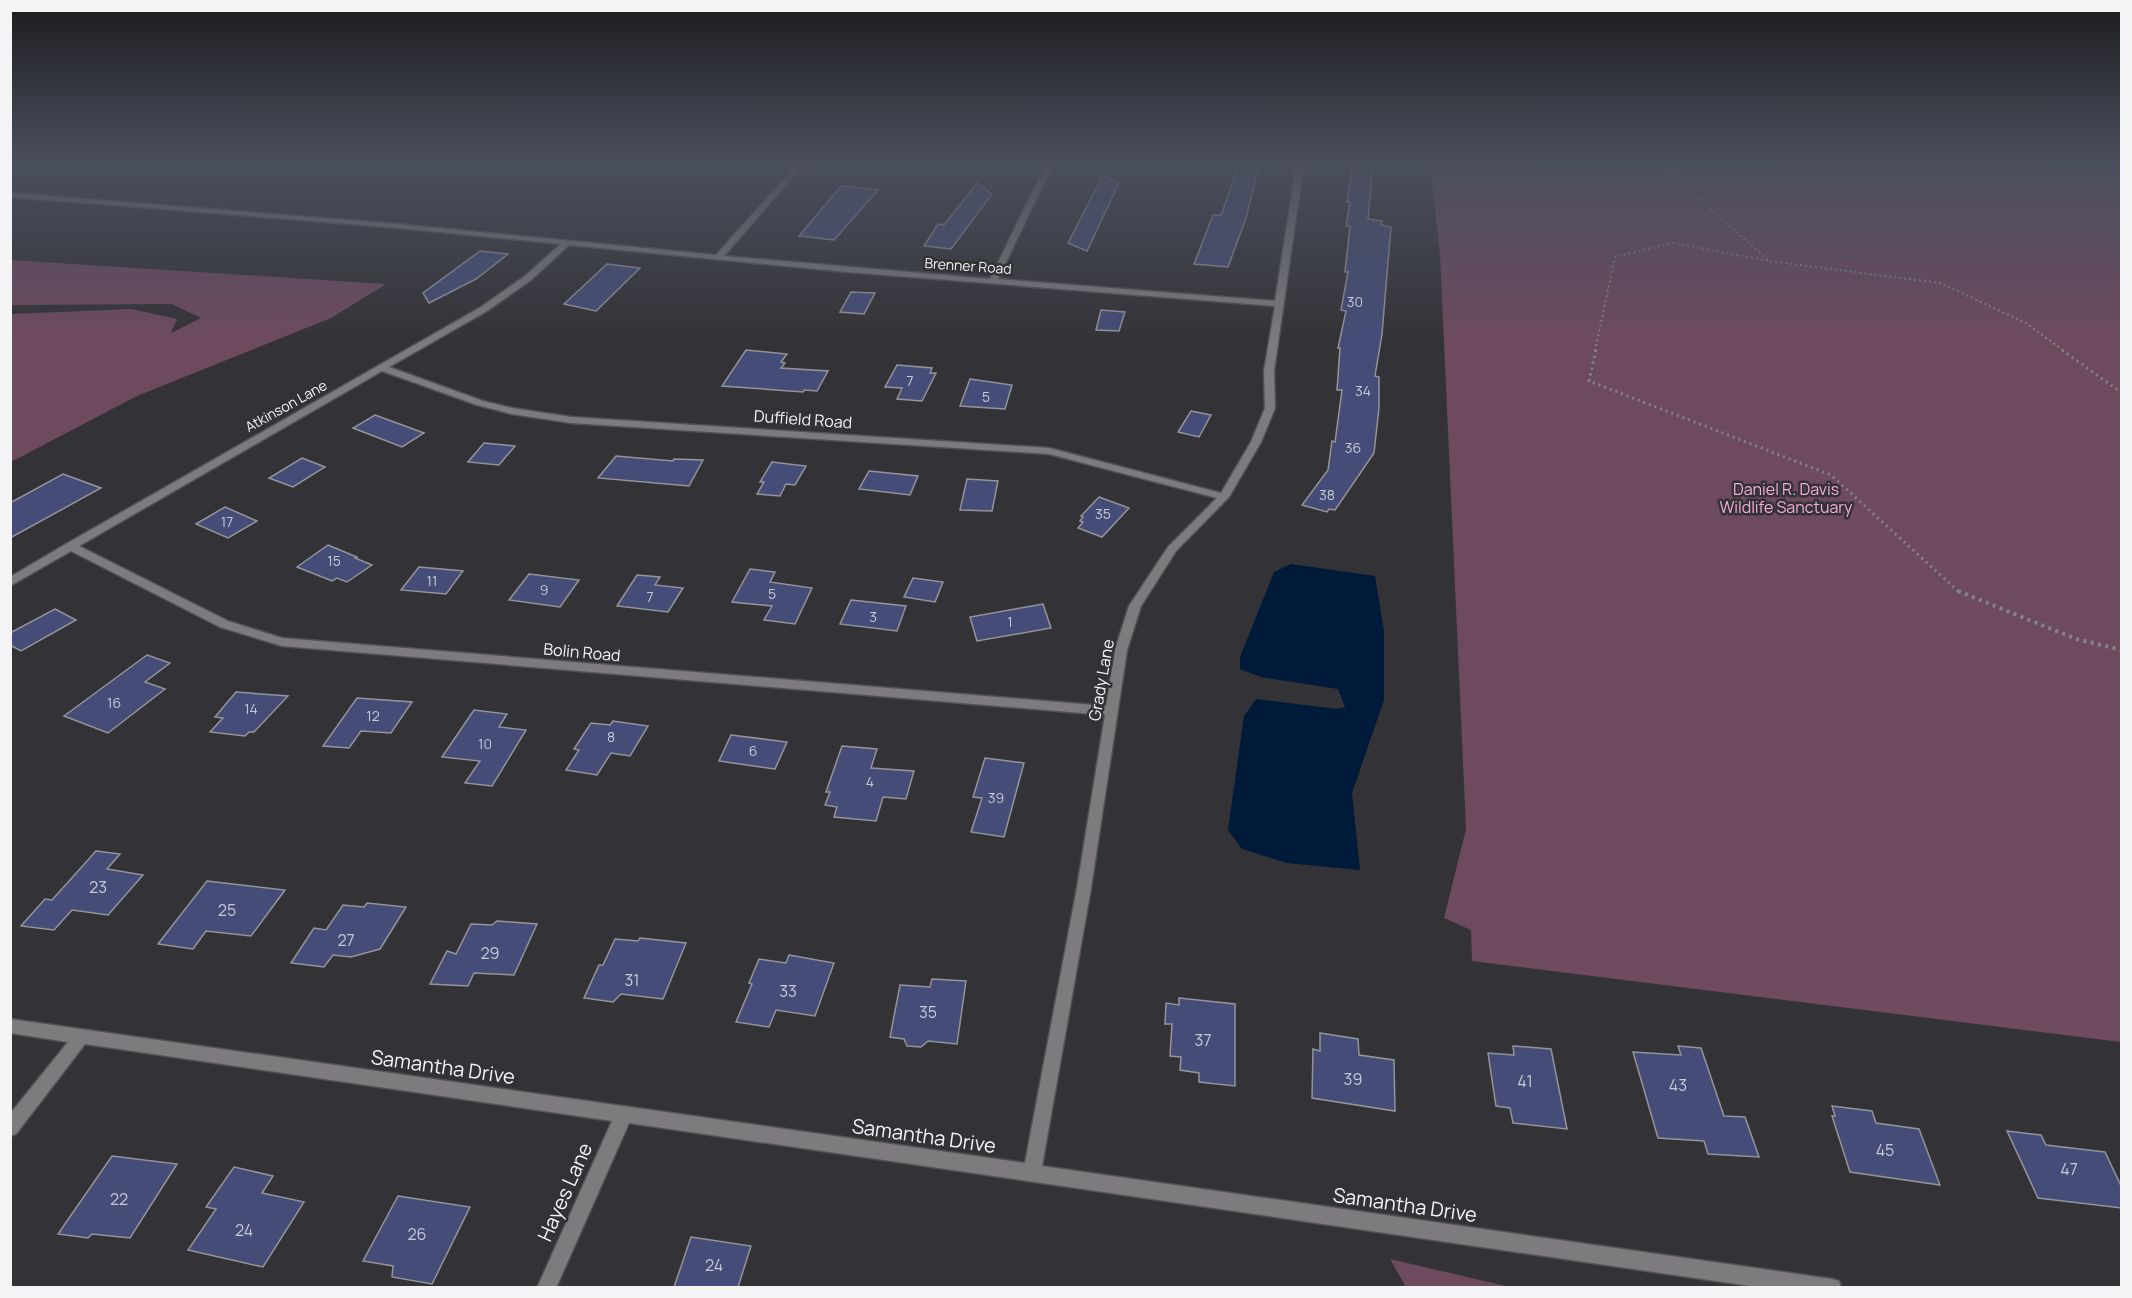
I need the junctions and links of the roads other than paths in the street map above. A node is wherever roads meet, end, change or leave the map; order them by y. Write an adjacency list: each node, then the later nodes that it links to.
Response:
1 (357, 223): 5 (street, Brenner Road)
2 (749, 223): 6 (street)
3 (1021, 223): 7 (street)
4 (1292, 223): 8 (street, Grady Lane)
5 (567, 243): 6 (street, Brenner Road); 9 (street, Atkinson Lane)
6 (718, 257): 7 (street, Brenner Road)
7 (993, 281): 8 (street, Brenner Road)
8 (1279, 304): 10 (street, Grady Lane)
9 (383, 368): 10 (street, Duffield Road); 11 (street, Atkinson Lane)
10 (1224, 497): 13 (street, Grady Lane)
11 (70, 546): 12 (street, Atkinson Lane); 13 (street, Bolin Road)
12 (10, 582)
13 (1111, 711): 18 (street, Grady Lane)
14 (10, 1026): 15 (street, Samantha Drive)
15 (82, 1036): 16 (street, Samantha Drive); 17 (street)
16 (624, 1114): 18 (street, Samantha Drive); 19 (street, Hayes Lane)
17 (10, 1128)
18 (1032, 1172): 20 (street, Samantha Drive)
19 (546, 1287)
20 (1832, 1287)

